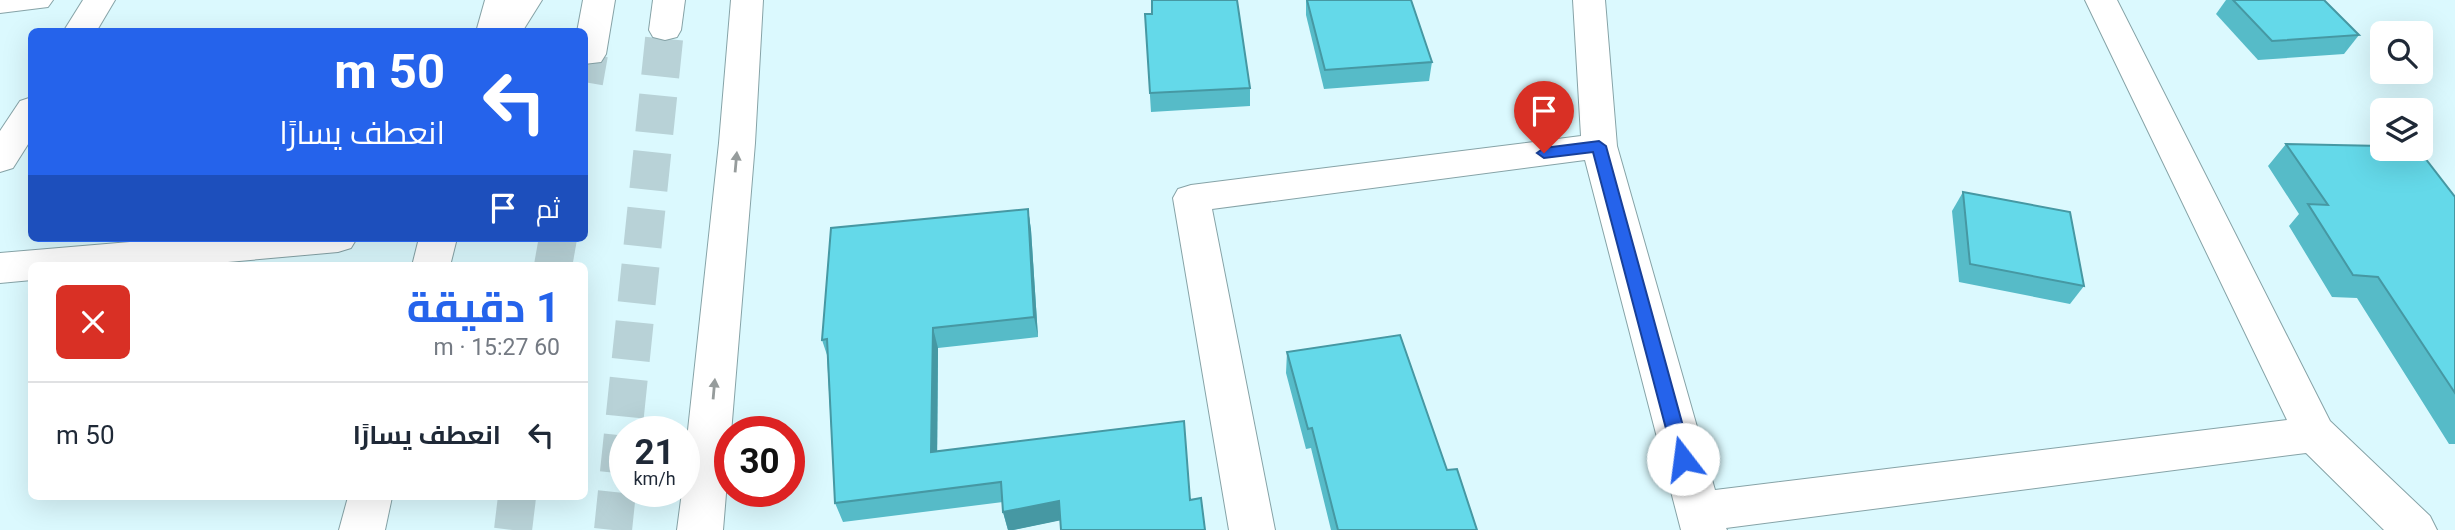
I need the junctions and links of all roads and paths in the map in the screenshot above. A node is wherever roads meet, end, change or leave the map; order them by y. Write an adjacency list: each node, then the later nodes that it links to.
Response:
1 (37, 0): 9 (main road)
2 (99, 0): 10 (main road)
3 (501, 0): 11 (main road)
4 (526, 0): 12 (main road)
5 (599, 0): 13 (main road)
6 (747, 0): 27 (main road, one-way to 6)
7 (1588, 0): 15 (main road)
8 (2101, 0): 23 (main road)
9 (0, 3)
10 (82, 28)
11 (493, 28)
12 (508, 28)
13 (589, 54)
14 (28, 114): 16 (main road)
15 (1599, 146): 25 (main road); 28 (main road)
16 (0, 159)
17 (293, 242): 19 (main road)
18 (437, 242): 20 (main road)
19 (68, 262)
20 (432, 262)
21 (28, 266): 22 (main road)
22 (0, 268)
23 (2315, 434): 25 (main road); 29 (main road)
24 (369, 500): 26 (main road)
25 (1701, 521)
26 (362, 530)
27 (700, 530)
28 (1252, 530)
29 (2414, 530)

